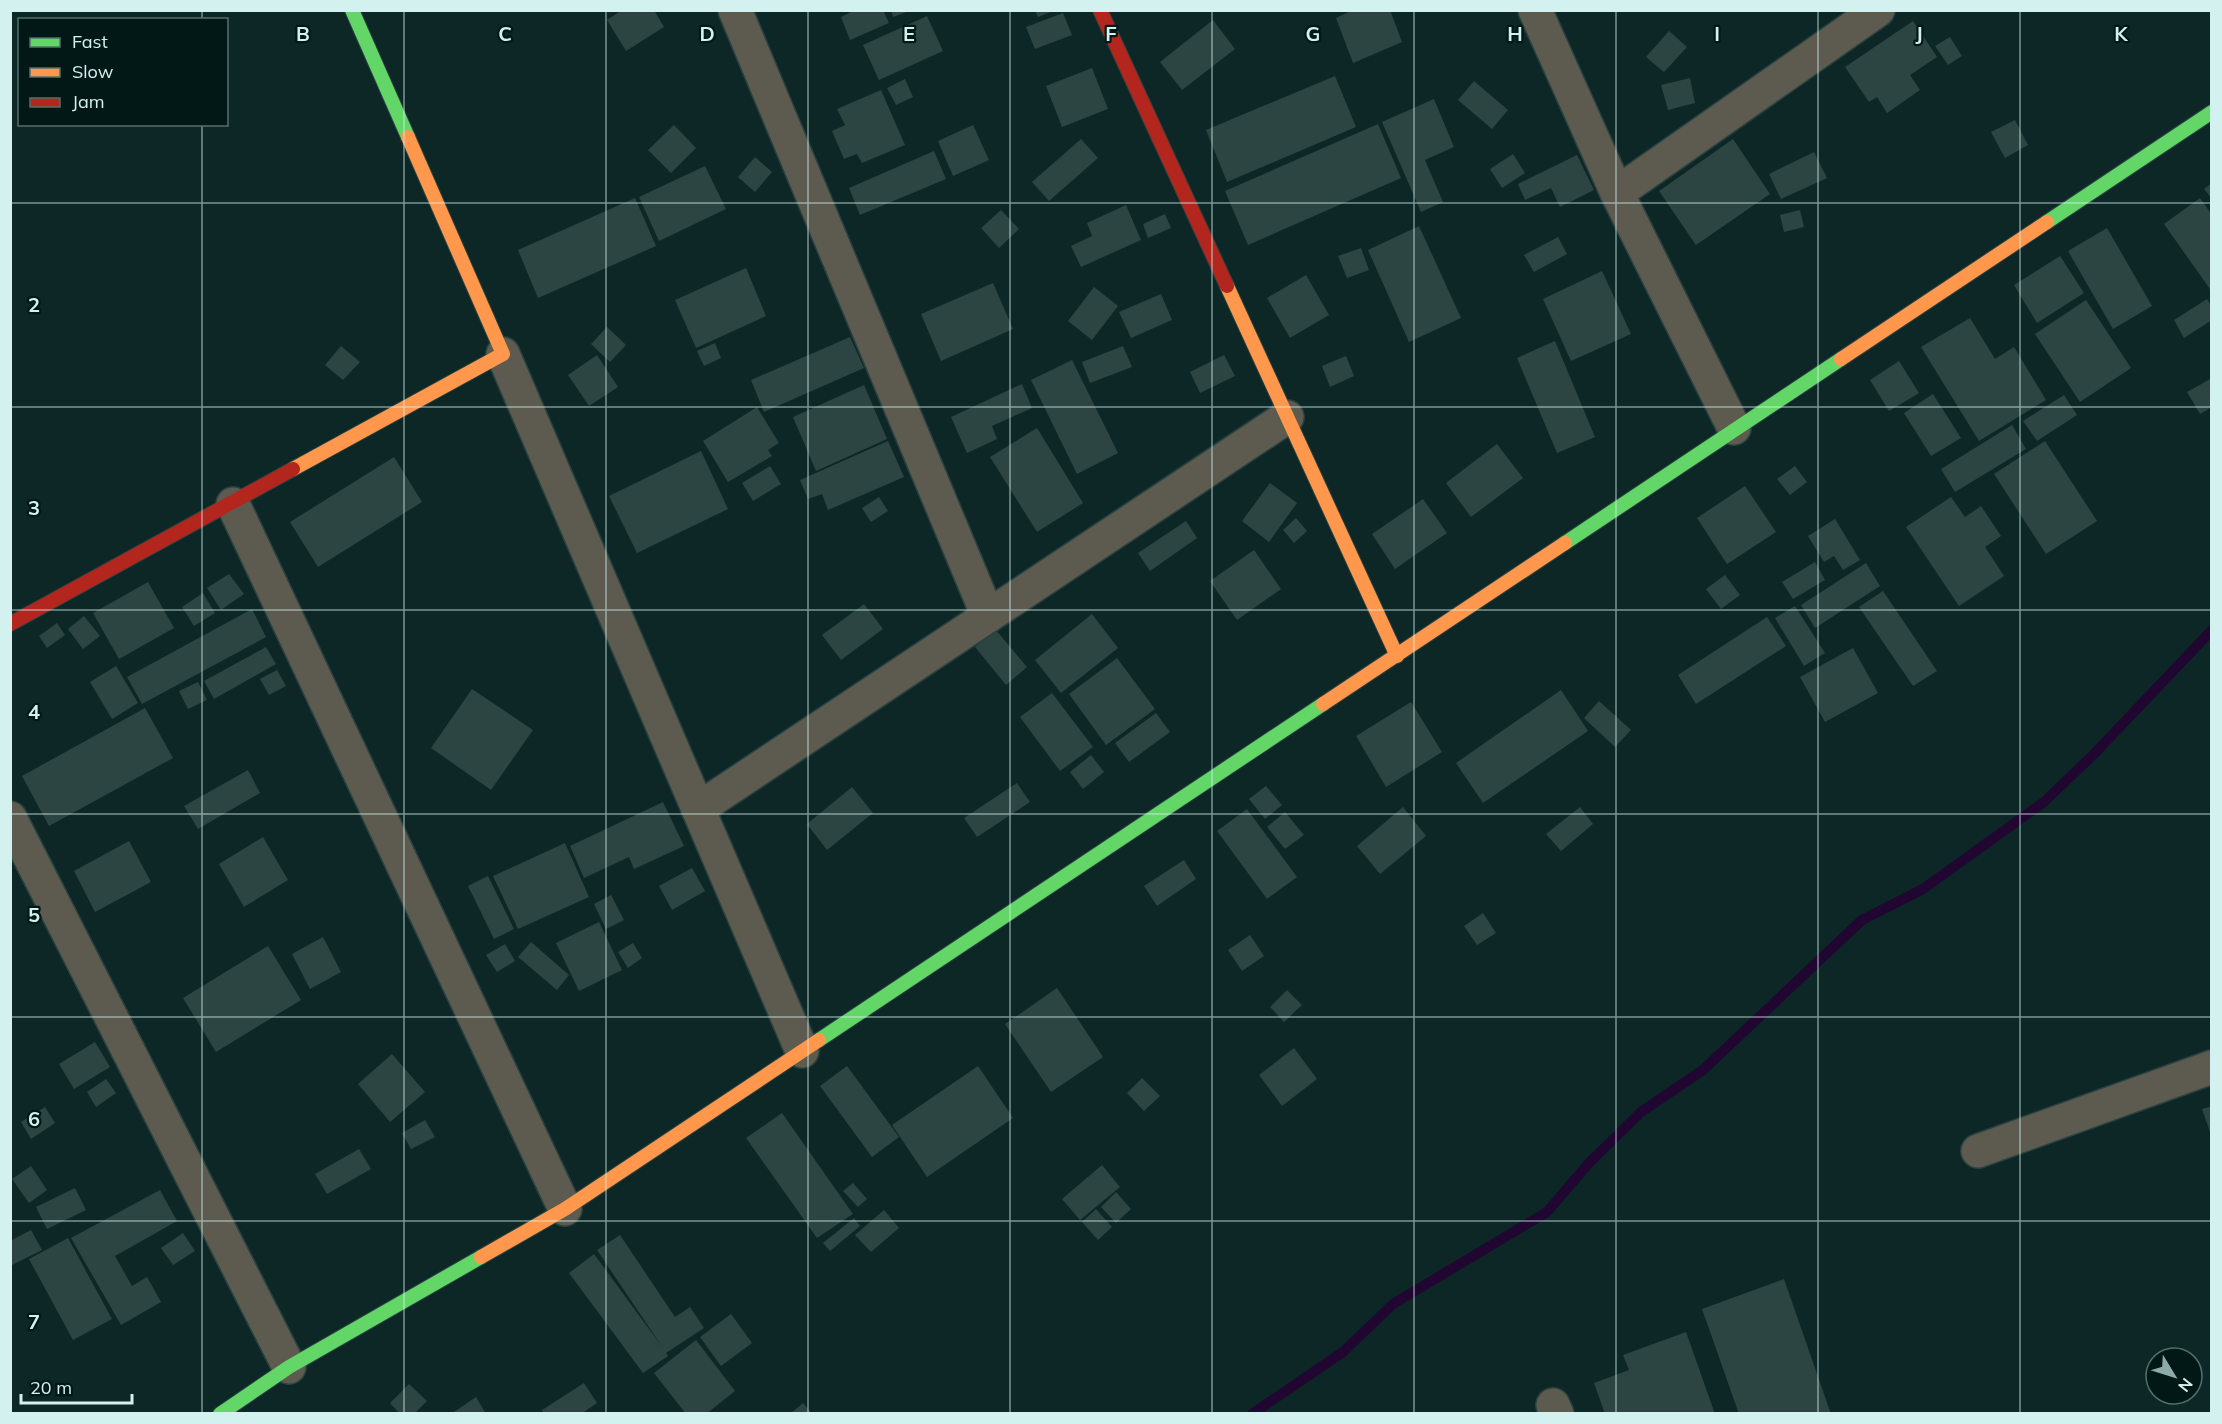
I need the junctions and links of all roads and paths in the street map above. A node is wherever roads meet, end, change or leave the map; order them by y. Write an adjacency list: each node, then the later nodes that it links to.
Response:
1 (352, 10): 8 (street)
2 (735, 10): 12 (street)
3 (1100, 10): 9 (street)
4 (1535, 10): 7 (street)
5 (1878, 10): 7 (street)
6 (2211, 112): 10 (street)
7 (1617, 193): 10 (street)
8 (503, 354): 11 (street); 15 (street)
9 (1287, 417): 12 (street); 14 (street)
10 (1734, 428): 14 (street)
11 (232, 504): 13 (street); 20 (street)
12 (988, 616): 15 (street)
13 (10, 624)
14 (1397, 656): 17 (street)
15 (698, 809): 17 (street)
16 (10, 818): 21 (street)
17 (802, 1051): 20 (street)
18 (2211, 1067): 19 (street)
19 (1978, 1151)
20 (565, 1209): 21 (street)
21 (289, 1367): 22 (street)
22 (220, 1413)

